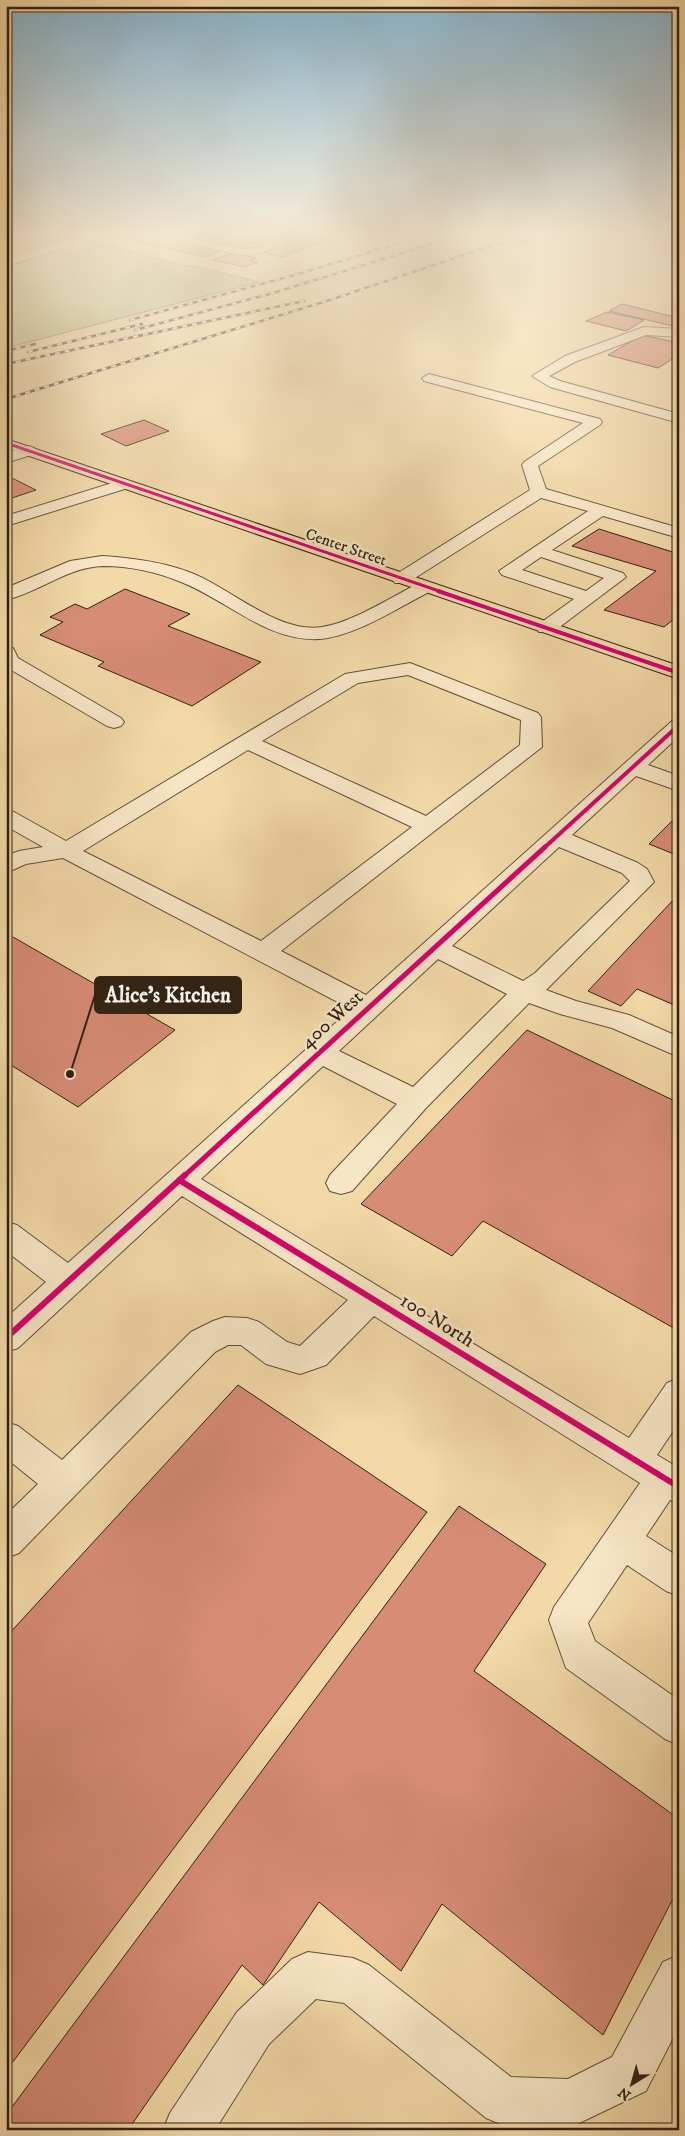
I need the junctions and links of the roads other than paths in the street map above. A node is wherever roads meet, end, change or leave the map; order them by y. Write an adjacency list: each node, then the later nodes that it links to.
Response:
1 (634, 335): 3 (street)
2 (429, 378): 8 (street)
3 (679, 418)
4 (6, 443): 5 (main road, Center Street)
5 (29, 451): 6 (street); 7 (main road, Center Street)
6 (6, 458)
7 (125, 484): 10 (street); 13 (main road, Center Street)
8 (539, 492): 9 (street); 13 (street)
9 (601, 510): 11 (street); 12 (street)
10 (6, 521)
11 (679, 533)
12 (538, 552): 16 (street); 16 (street)
13 (401, 579): 14 (main road, Center Street)
14 (425, 587): 15 (street); 17 (main road, Center Street)
15 (6, 595)
16 (588, 598): 17 (street)
17 (546, 628): 19 (main road, Center Street)
18 (8, 659): 20 (street)
19 (679, 673)
20 (114, 722)
21 (679, 725): 23 (street, 400 West)
22 (247, 742): 26 (street); 26 (street); 28 (street)
23 (633, 767): 24 (street); 27 (street, 400 West)
24 (679, 784)
25 (6, 817): 28 (street)
26 (428, 826): 31 (street)
27 (556, 837): 30 (street, 400 West); 32 (street)
28 (66, 851): 29 (street); 31 (street)
29 (6, 866)
30 (435, 948): 32 (street); 33 (street, 400 West)
31 (262, 953): 33 (street)
32 (525, 992): 34 (street); 36 (street)
33 (369, 1007): 35 (street, 400 West)
34 (679, 1048)
35 (319, 1052): 36 (street); 37 (street, 400 West)
36 (416, 1101): 38 (street)
37 (179, 1180): 40 (street, 400 West); 41 (street, 100 North)
38 (341, 1184)
39 (6, 1234): 40 (street)
40 (69, 1281): 42 (street, 400 West)
41 (371, 1298): 45 (street, 100 North); 46 (street)
42 (6, 1338)
43 (679, 1393): 45 (street)
44 (6, 1437): 46 (street)
45 (634, 1460): 47 (street, 100 North)
46 (64, 1483): 49 (street)
47 (671, 1483): 48 (street)
48 (622, 1541): 50 (street); 51 (street)
49 (6, 1542)
50 (679, 1578)
51 (679, 1725)
52 (679, 1978): 53 (street)
53 (187, 2130)

